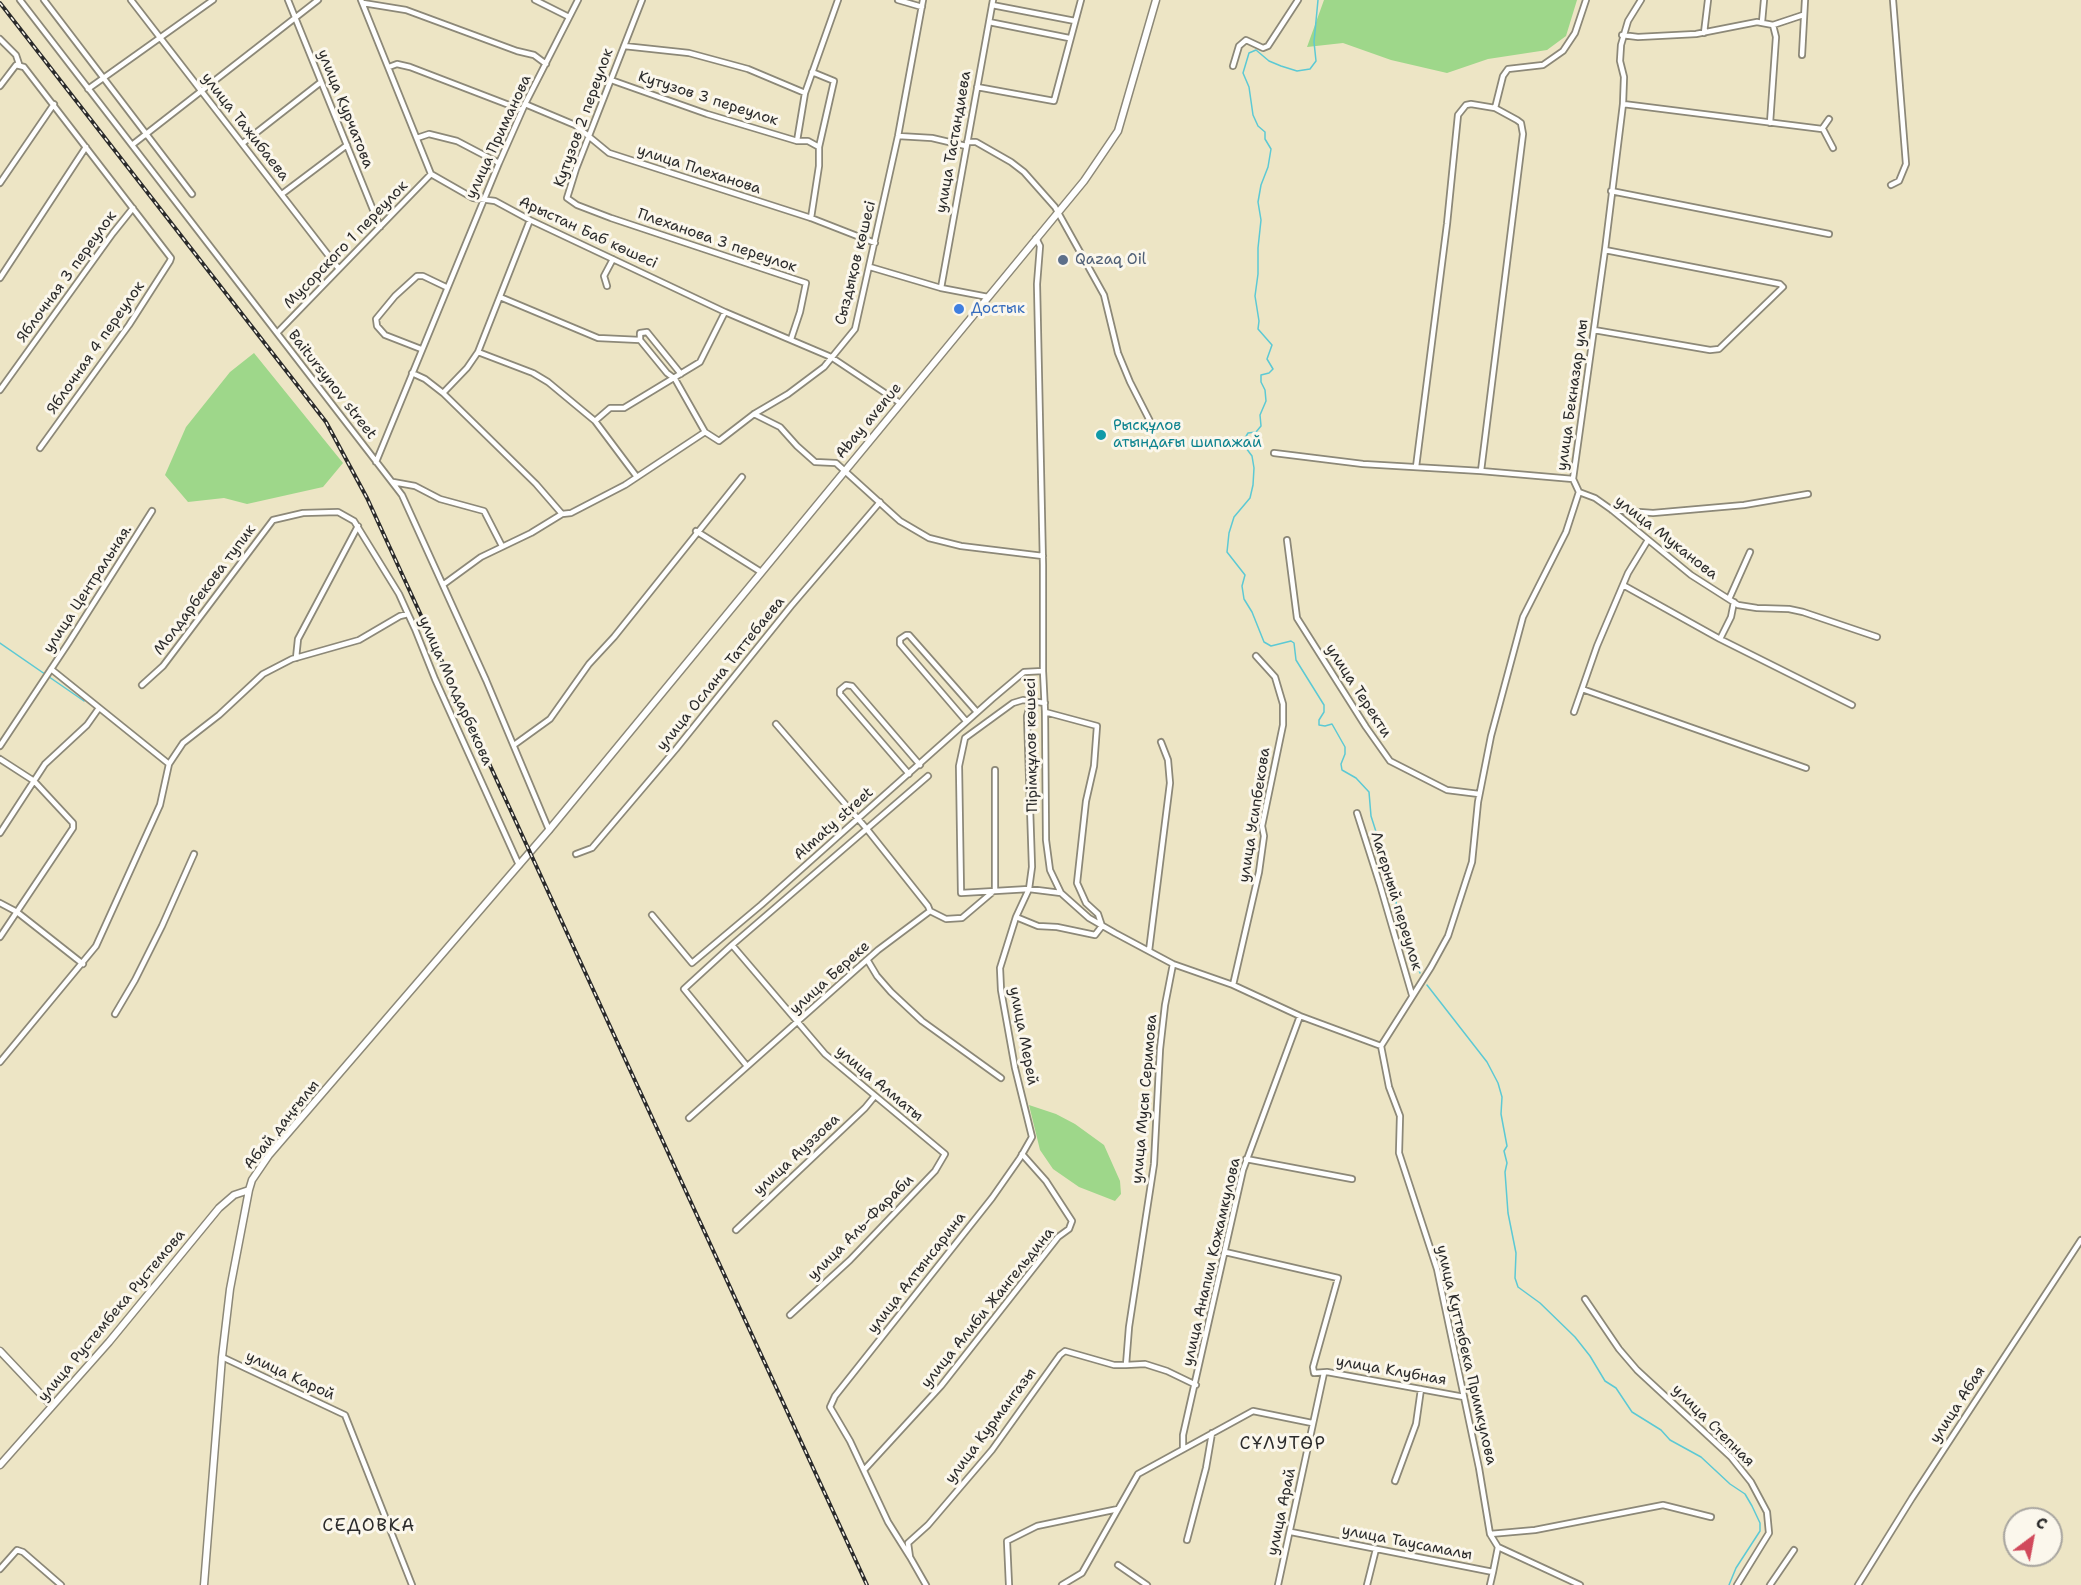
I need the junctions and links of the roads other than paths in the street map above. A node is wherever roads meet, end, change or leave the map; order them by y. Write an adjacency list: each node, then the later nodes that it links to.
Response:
1 (20, 0): 49 (street, Baitursynov street)
2 (44, 0): 44 (street)
3 (130, 0): 34 (street, улица Тажибаева)
4 (213, 0): 34 (street)
5 (288, 0): 27 (street, улица Курчатова)
6 (318, 0): 27 (street)
7 (535, 0): 26 (street)
8 (578, 0): 26 (street, улица Приманова)
9 (642, 0): 37 (street, Кутузов 2 переулок)
10 (838, 0): 43 (street, Кутузов 3 переулок)
11 (898, 0): 24 (street)
12 (923, 0): 24 (street, Сыздықов көшесі)
13 (1081, 0): 29 (street)
14 (1156, 0): 81 (street, Abay avenue)
15 (1298, 0): 41 (street)
16 (1586, 0): 55 (street)
17 (1641, 0): 33 (street, улица Бекназар улы)
18 (1708, 0): 32 (street)
19 (1764, 0): 30 (street)
20 (1805, 0): 25 (street)
21 (1893, 0): 74 (street)
22 (362, 2): 39 (street); 42 (street)
23 (993, 3): 28 (street, улица Тастандиева); 29 (street)
24 (922, 7): 60 (street, Сыздықов көшесі)
25 (1803, 15): 31 (street); 38 (street)
26 (569, 17): 39 (street, улица Приманова)
27 (296, 18): 46 (street, улица Курчатова); 50 (street)
28 (988, 21): 35 (street); 48 (street, улица Тастандиева)
29 (1075, 21): 35 (street)
30 (1762, 22): 31 (street); 32 (street)
31 (1773, 25): 57 (street)
32 (1704, 33): 33 (street)
33 (1622, 35): 53 (street, улица Бекназар улы)
34 (160, 38): 44 (street); 50 (street, улица Тажибаева)
35 (1069, 38): 48 (street)
36 (0, 39): 40 (street)
37 (624, 46): 45 (street, Кутузов 2 переулок); 51 (street, Кутузов 2 переулок)
38 (1802, 55)
39 (546, 64): 54 (street, улица Приманова)
40 (18, 65): 47 (street); 52 (street)
41 (1233, 66)
42 (389, 67): 54 (street, улица Плеханова); 61 (street)
43 (812, 72): 51 (street, Кутузов 3 переулок); 69 (street)
44 (104, 78): 49 (street); 59 (street)
45 (611, 80): 62 (street, Кутузов 2 переулок); 63 (street, Кутузов 3 переулок)
46 (321, 82): 64 (street); 67 (street, улица Курчатова)
47 (0, 86)
48 (977, 87): 65 (street, улица Тастандиева)
49 (88, 89): 66 (street, Baitursynov street)
50 (202, 90): 59 (street); 64 (street, улица Тажибаева)
51 (805, 93): 63 (street, Кутузов 3 переулок)
52 (54, 104): 68 (street); 73 (street)
53 (1623, 104): 57 (street); 75 (street, улица Бекназар улы)
54 (524, 107): 62 (street, улица Плеханова); 71 (street, улица Приманова)
55 (1495, 108): 119 (street); 121 (street)
56 (1829, 119): 58 (street)
57 (1770, 123): 58 (street)
58 (1823, 128): 70 (street)
59 (147, 133): 66 (street); 76 (street)
60 (898, 136): 65 (street); 87 (street, Сыздықов көшесі)
61 (417, 138): 71 (street); 72 (street)
62 (589, 138): 79 (street, Кутузов 2 переулок); 82 (street, улица Плеханова)
63 (797, 141): 69 (street, Кутузов 3 переулок)
64 (243, 143): 77 (street, улица Тажибаева)
65 (966, 144): 81 (street); 95 (street, улица Тастандиева)
66 (132, 145): 100 (street, Baitursynov street)
67 (347, 145): 77 (street); 84 (street, улица Курчатова)
68 (86, 147): 80 (street); 92 (street)
69 (819, 147): 82 (street)
70 (1833, 148)
71 (499, 162): 78 (street, улица Приманова)
72 (431, 174): 78 (street, Арыстан Баб көшесі); 84 (street, Мусорского 1 переулок)
73 (0, 183)
74 (1891, 185)
75 (1611, 191): 85 (street); 88 (street, улица Бекназар улы)
76 (192, 194)
77 (282, 194): 91 (street, улица Тажибаева)
78 (483, 198): 83 (street, Арыстан Баб көшесі); 94 (street, улица Приманова)
79 (567, 198): 101 (street, Плеханова 3 переулок)
80 (134, 208): 109 (street, Яблочная 3 переулок); 116 (street, Яблочная 4 переулок)
81 (1058, 214): 86 (street, Abay avenue); 114 (street)
82 (811, 218): 87 (street, улица Плеханова)
83 (530, 220): 89 (street, Арыстан Баб көшесі); 96 (street)
84 (380, 227): 91 (street, Мусорского 1 переулок)
85 (1829, 234)
86 (1036, 238): 97 (street, Abay avenue); 138 (street, Пірімқұлов көшесі)
87 (875, 243): 90 (street, Сыздықов көшесі)
88 (1605, 250): 99 (street, улица Бекназар улы); 99 (street)
89 (613, 259): 93 (street); 98 (street, Арыстан Баб көшесі)
90 (870, 267): 95 (street); 105 (street, Сыздықов көшесі)
91 (339, 269): 100 (street, Мусорского 1 переулок)
92 (0, 278)
93 (607, 286)
94 (447, 288): 103 (street, улица Приманова); 103 (street)
95 (941, 288): 97 (street)
96 (500, 297): 102 (street); 104 (street)
97 (988, 297): 111 (street, Abay avenue)
98 (725, 312): 101 (street, Арыстан Баб көшесі); 107 (street)
99 (1594, 330): 124 (street, улица Бекназар улы)
100 (277, 333): 118 (street, Baitursynov street)
101 (791, 339): 105 (street, Арыстан Баб көшесі)
102 (640, 340): 107 (street); 108 (street)
103 (422, 350): 106 (street, улица Приманова)
104 (478, 352): 110 (street); 113 (street)
105 (831, 357): 111 (street, Арыстан Баб көшесі); 112 (street, Сыздықов көшесі)
106 (412, 373): 110 (street); 118 (street, улица Приманова)
107 (681, 374): 108 (street)
108 (675, 378): 113 (street); 115 (street)
109 (0, 390)
110 (443, 393): 131 (street)
111 (900, 403): 120 (street, Abay avenue)
112 (754, 414): 115 (street, Сыздықов көшесі); 120 (street)
113 (595, 421): 122 (street)
114 (1153, 427)
115 (705, 432): 122 (street)
116 (40, 448)
117 (1274, 453): 119 (street)
118 (376, 462): 125 (street, Baitursynov street)
119 (1416, 467): 121 (street)
120 (845, 470): 128 (street); 139 (street, Abay avenue)
121 (1481, 471): 124 (street)
122 (637, 477): 131 (street)
123 (742, 477): 133 (street)
124 (1573, 479): 126 (street, улица Бекназар улы)
125 (393, 482): 136 (street); 140 (street, Baitursynov street)
126 (1579, 492): 129 (street, улица Муканова); 172 (street, улица Бекназар улы)
127 (1808, 494): 129 (street)
128 (880, 502): 138 (street); 179 (street, улица Ослана Таттебаева)
129 (1612, 510): 135 (street, улица Муканова)
130 (152, 511): 148 (street, улица Центральная.)
131 (562, 514): 136 (street)
132 (358, 526): 143 (street); 147 (street); 150 (street, Молдарбекова тупик)
133 (696, 531): 139 (street); 162 (street)
134 (1287, 540): 172 (street, улица Теректи)
135 (1648, 540): 141 (street); 142 (street, улица Муканова)
136 (502, 546): 140 (street)
137 (1750, 552): 142 (street)
138 (1043, 556): 149 (street, Пірімқұлов көшесі)
139 (761, 572): 176 (street, Abay avenue)
140 (444, 584): 162 (street, Baitursynov street)
141 (1623, 585): 145 (street); 151 (street)
142 (1731, 600): 144 (street, улица Муканова); 145 (street)
143 (408, 614): 147 (street, улица Молдарбекова); 180 (street, улица Молдарбекова)
144 (1877, 637)
145 (1720, 639): 154 (street)
146 (1256, 656): 196 (street, улица Усипбекова)
147 (296, 658): 165 (street, улица Молдарбекова)
148 (51, 669): 155 (street); 163 (street, улица Центральная.)
149 (1043, 671): 153 (street, Пірімқұлов көшесі); 156 (street, Almaty street)
150 (142, 685)
151 (1582, 689): 158 (street); 167 (street)
152 (1030, 702): 153 (street); 181 (street, улица Мерей); 182 (street)
153 (1045, 703): 157 (street, Пірімқұлов көшесі)
154 (1852, 705)
155 (99, 708): 165 (street); 171 (street)
156 (976, 712): 159 (street, Almaty street); 159 (street)
157 (1046, 712): 183 (street, Пірімқұлов көшесі); 189 (street)
158 (1574, 712)
159 (966, 722): 166 (street, Almaty street)
160 (776, 724): 174 (street)
161 (1161, 742): 192 (street)
162 (514, 745): 176 (street, Baitursynov street)
163 (0, 746)
164 (0, 759): 171 (street)
165 (169, 764): 194 (street, улица Молдарбекова)
166 (920, 765): 169 (street, Almaty street); 169 (street)
167 (1806, 768)
168 (996, 770): 182 (street)
169 (909, 774): 174 (street, Almaty street)
170 (928, 776): 175 (street)
171 (34, 781): 177 (street); 186 (street)
172 (1479, 794): 197 (street, улица Бекназар улы)
173 (1357, 813): 197 (street, Лагерный переулок)
174 (858, 818): 175 (street); 187 (street, Almaty street)
175 (866, 828): 185 (street); 191 (street)
176 (549, 830): 180 (street, Абай даңғылы)
177 (0, 833)
178 (194, 854): 198 (street)
179 (576, 854)
180 (519, 865): 211 (street, Абай даңғылы)
181 (1029, 889): 182 (street); 183 (street); 188 (street, улица Мерей)
182 (995, 890): 185 (street)
183 (1061, 893): 189 (street, Пірімқұлов көшесі)
184 (0, 903): 186 (street)
185 (930, 911): 193 (street, улица Береке)
186 (17, 912): 190 (street); 194 (street)
187 (652, 915)
188 (1016, 917): 189 (street); 208 (street, улица Мерей)
189 (1102, 926): 192 (street, Пірімқұлов көшесі)
190 (0, 937)
191 (732, 945): 200 (street, улица Алматы); 203 (street)
192 (1149, 951): 195 (street, Пірімқұлов көшесі)
193 (868, 960): 200 (street, улица Береке); 204 (street)
194 (83, 964): 202 (street, улица Молдарбекова)
195 (1173, 964): 196 (street, Пірімқұлов көшесі); 219 (street, улица Мусы Серимова)
196 (1233, 985): 199 (street, Пірімқұлов көшесі)
197 (1412, 995): 201 (street, улица Бекназар улы)
198 (115, 1014)
199 (1300, 1016): 201 (street, Пірімқұлов көшесі); 209 (street, улица Анапии Кожамкулова)
200 (799, 1022): 203 (street, улица Береке); 205 (street, улица Алматы)
201 (1381, 1046): 223 (street, улица Куттыбека Примкулова)
202 (0, 1062)
203 (747, 1066): 206 (street, улица Береке)
204 (1001, 1078)
205 (874, 1097): 207 (street, улица Алматы); 212 (street, улица Ауэзова)
206 (689, 1118)
207 (945, 1154): 216 (street, улица Аль-Фараби)
208 (1022, 1154): 229 (street, улица Алтынсарина); 229 (street, улица Алиби Жангельдина)
209 (1246, 1159): 210 (street); 214 (street, улица Анапии Кожамкулова)
210 (1352, 1179)
211 (249, 1191): 218 (street, Абай даңғылы); 224 (street, улица Рустембека Рустемова)
212 (736, 1230)
213 (2081, 1240): 256 (street, улица Абая)
214 (1225, 1252): 220 (street, улица Клубная); 221 (street, улица Анапии Кожамкулова)
215 (1585, 1299): 254 (street, улица Степная)
216 (790, 1315)
217 (0, 1351): 224 (street)
218 (222, 1357): 244 (street, Абай даңғылы); 245 (street, улица Карой)
219 (1126, 1365): 221 (street); 239 (street, улица Курмангазы)
220 (1324, 1372): 222 (street, улица Клубная); 225 (street, улица Арай)
221 (1196, 1385): 227 (street, улица Анапии Кожамкулова)
222 (1420, 1389): 223 (street, улица Клубная); 230 (street)
223 (1464, 1396): 234 (street, улица Куттыбека Примкулова)
224 (52, 1406): 228 (street, улица Рустембека Рустемова)
225 (1312, 1423): 226 (street); 233 (street, улица Арай)
226 (1212, 1433): 227 (street); 235 (street)
227 (1183, 1448): 231 (street)
228 (0, 1465)
229 (864, 1470): 239 (street)
230 (1395, 1481)
231 (1118, 1509): 247 (street); 248 (street)
232 (1711, 1517): 234 (street, улица Таусамалы)
233 (1291, 1532): 237 (street, улица Таусамалы); 250 (street, улица Арай)
234 (1490, 1534): 236 (street, улица Куттыбека Примкулова)
235 (1187, 1540)
236 (1498, 1547): 242 (street); 253 (street)
237 (1376, 1549): 242 (street, улица Таусамалы); 251 (street)
238 (1794, 1550): 255 (street)
239 (910, 1557): 246 (street)
240 (1118, 1565): 249 (street)
241 (0, 1569): 243 (street)
242 (1492, 1572): 252 (street)
243 (57, 1584)
244 (204, 1585)
245 (412, 1585)
246 (926, 1585)
247 (1009, 1585)
248 (1062, 1585)
249 (1147, 1585)
250 (1278, 1585)
251 (1368, 1585)
252 (1490, 1585)
253 (1580, 1585)
254 (1737, 1585)
255 (1770, 1585)
256 (1858, 1585)

